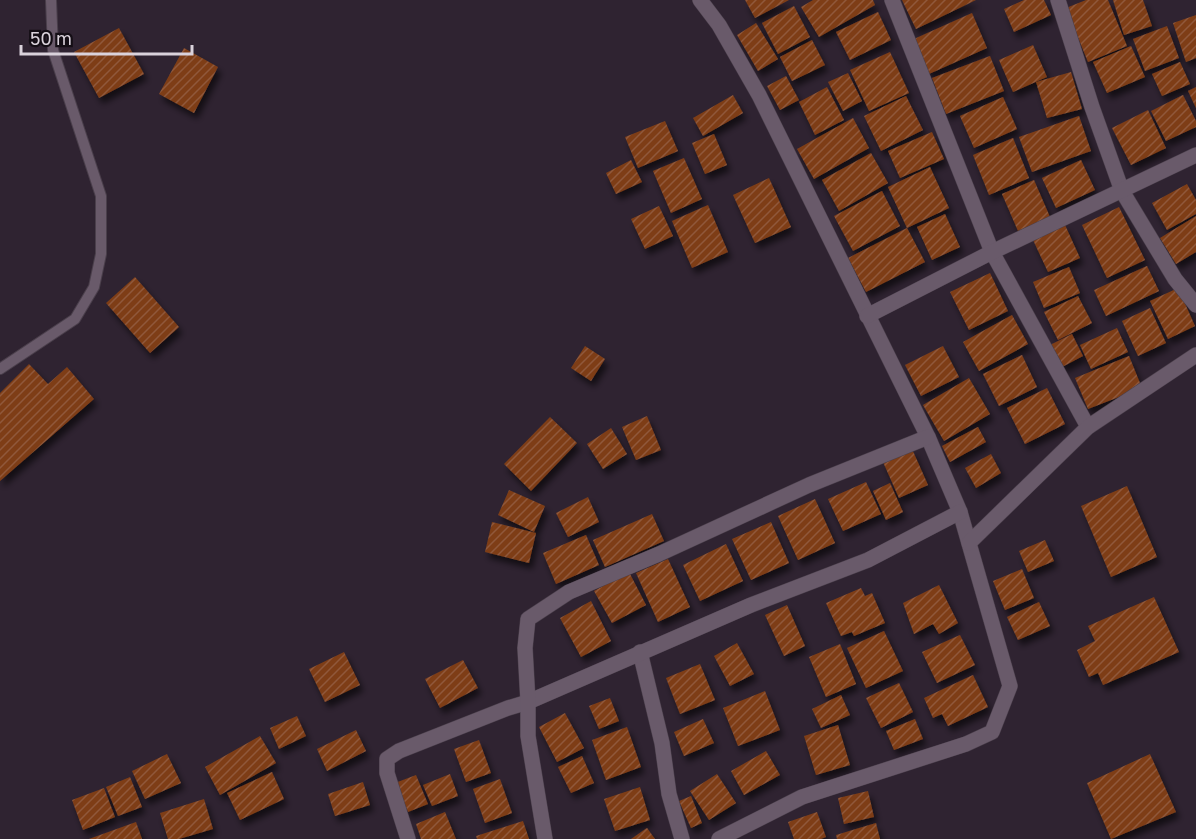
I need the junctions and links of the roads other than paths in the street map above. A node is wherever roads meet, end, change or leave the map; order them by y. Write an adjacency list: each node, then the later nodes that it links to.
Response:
1 (51, 0): 11 (lane)
2 (700, 0): 9 (street)
3 (892, 0): 7 (street)
4 (1058, 0): 6 (street)
5 (1196, 155): 6 (street)
6 (1122, 191): 7 (street); 8 (street)
7 (992, 252): 9 (street); 12 (street)
8 (1196, 305)
9 (867, 315): 13 (street)
10 (1196, 355): 12 (street)
11 (0, 369)
12 (1088, 427): 15 (street)
13 (928, 437): 14 (street); 17 (street)
14 (960, 513): 15 (street); 16 (street)
15 (969, 543): 21 (street)
16 (640, 652): 17 (street); 20 (street)
17 (528, 702): 18 (street); 19 (street)
18 (408, 839)
19 (545, 839)
20 (682, 839)
21 (719, 839)

